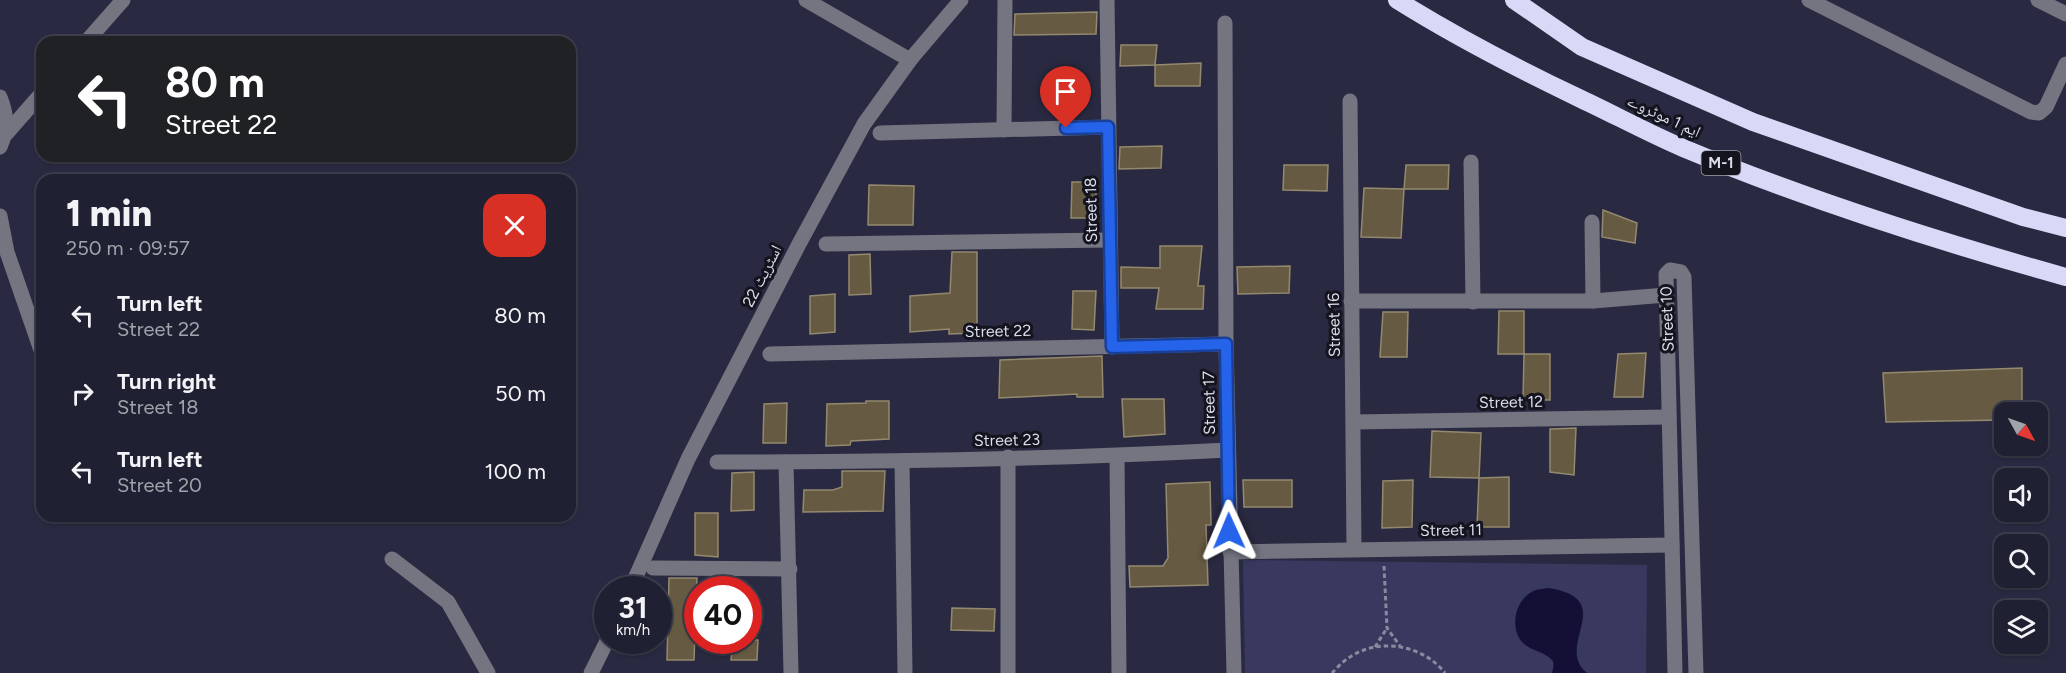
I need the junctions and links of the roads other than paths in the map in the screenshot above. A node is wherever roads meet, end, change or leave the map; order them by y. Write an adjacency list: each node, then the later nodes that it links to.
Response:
1 (123, 0): 12 (street)
2 (806, 0): 13 (street)
3 (961, 0): 13 (street, اسٹریٹ 22)
4 (1005, 0): 19 (street)
5 (1107, 0): 18 (street, Street 18)
6 (1397, 0): 28 (highway, ایم 1 موٹروے / M-1)
7 (1514, 0): 25 (highway, ایم 1 موٹروے)
8 (1809, 0): 14 (street)
9 (2038, 0): 10 (street)
10 (2066, 14)
11 (1225, 23): 34 (street, Street 17)
12 (91, 36)
13 (910, 60): 51 (street, اسٹریٹ 22)
14 (2066, 64)
15 (0, 97): 21 (street)
16 (36, 100): 21 (street)
17 (1350, 101): 30 (street, Street 16)
18 (1108, 127): 19 (street); 26 (street, Street 18)
19 (1004, 130): 20 (street)
20 (880, 133)
21 (3, 140)
22 (1471, 162): 32 (street)
23 (0, 216): 33 (street)
24 (1592, 222): 31 (street)
25 (2066, 228)
26 (1110, 240): 27 (street); 35 (street, Street 18)
27 (826, 244)
28 (2066, 277)
29 (1666, 295): 31 (street); 37 (street, Street 10); 61 (street, Street 10)
30 (1351, 301): 32 (street); 38 (street, Street 16)
31 (1593, 301): 32 (street)
32 (1473, 302)
33 (36, 336)
34 (1226, 344): 35 (street, Street 22); 39 (street, Street 17)
35 (1112, 347): 36 (street, Street 22)
36 (770, 354)
37 (1669, 417): 38 (street, Street 12); 45 (street, Street 10)
38 (1354, 423): 46 (street, Street 16)
39 (1228, 450): 40 (street, Street 23); 47 (street, Street 17)
40 (1117, 456): 41 (street, Street 23); 58 (street)
41 (1008, 457): 42 (street, Street 23); 57 (street)
42 (902, 461): 44 (street, Street 23); 56 (street)
43 (717, 462): 44 (street, Street 23)
44 (786, 462): 50 (street)
45 (1672, 545): 46 (street, Street 11); 60 (street, Street 10)
46 (1354, 549): 47 (street, Street 11)
47 (1230, 552): 59 (street, Street 17)
48 (392, 560): 53 (street)
49 (653, 568): 50 (street)
50 (790, 569): 55 (street)
51 (636, 576)
52 (600, 654): 54 (street)
53 (488, 673)
54 (591, 673)
55 (791, 673)
56 (905, 673)
57 (1008, 673)
58 (1119, 673)
59 (1234, 673)
60 (1675, 673)
61 (1696, 673)

